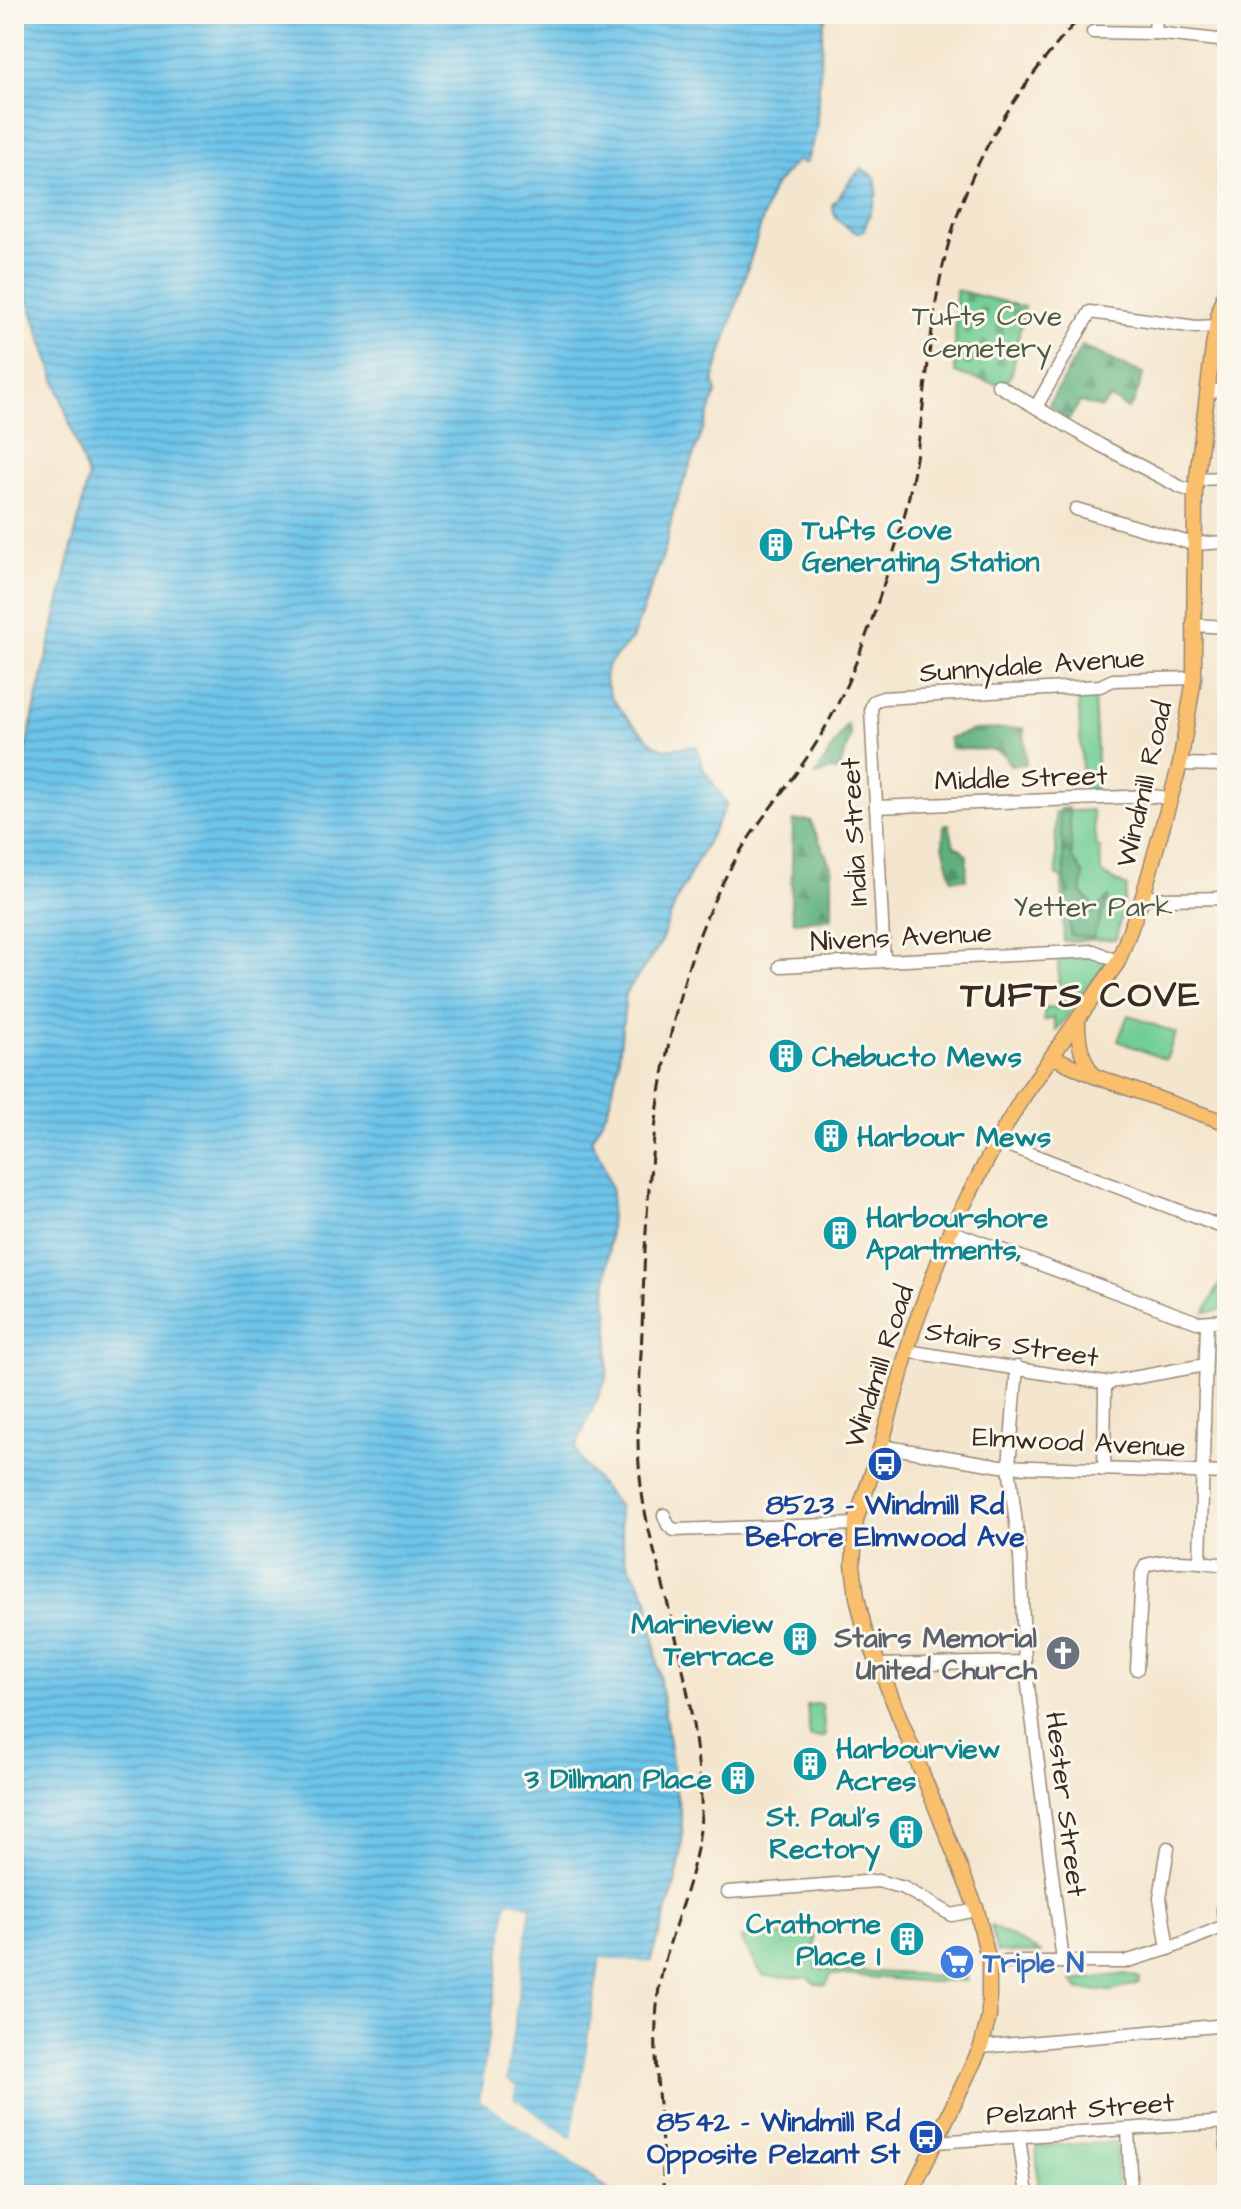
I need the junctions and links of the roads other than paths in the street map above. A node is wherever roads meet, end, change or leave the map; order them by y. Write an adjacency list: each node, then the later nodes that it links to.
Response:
1 (1156, 14): 3 (street)
2 (1093, 32): 3 (street)
3 (1155, 33): 4 (street)
4 (1227, 41)
5 (1227, 286): 6 (main road, Windmill Road)
6 (1217, 326): 9 (main road, Windmill Road); 10 (street)
7 (998, 385): 10 (street)
8 (1227, 390): 9 (street)
9 (1209, 391): 12 (main road, Windmill Road)
10 (1036, 407): 12 (street)
11 (1227, 478): 12 (street)
12 (1196, 486): 15 (main road, Windmill Road)
13 (1076, 509): 15 (street)
14 (1227, 542): 15 (street)
15 (1193, 544): 16 (main road, Windmill Road)
16 (1193, 625): 17 (street); 18 (main road, Windmill Road)
17 (1227, 627)
18 (1194, 678): 19 (street, Sunnydale Avenue); 20 (main road, Windmill Road)
19 (874, 701): 23 (street, India Street)
20 (1180, 764): 21 (street); 22 (main road, Windmill Road)
21 (1227, 765)
22 (1169, 798): 23 (street, Middle Street); 24 (main road, Windmill Road)
23 (876, 807): 26 (street, India Street)
24 (1143, 896): 25 (street); 27 (main road, Windmill Road)
25 (1227, 898)
26 (884, 961): 27 (street, Nivens Avenue); 28 (street, Nivens Avenue)
27 (1118, 962): 29 (main road, Windmill Road)
28 (780, 966)
29 (1078, 1023): 30 (main road, Windmill Road); 31 (main road)
30 (1053, 1057): 31 (main road); 33 (main road, Windmill Road)
31 (1094, 1076): 32 (main road)
32 (1227, 1123)
33 (997, 1141): 34 (street); 35 (main road, Windmill Road)
34 (1227, 1229)
35 (950, 1231): 37 (street); 38 (main road, Windmill Road)
36 (1227, 1320): 37 (street)
37 (1207, 1322): 39 (street)
38 (907, 1351): 40 (street, Stairs Street); 42 (main road, Windmill Road)
39 (1205, 1365): 41 (street, Stairs Street); 45 (street)
40 (1017, 1367): 41 (street, Stairs Street); 43 (street, Hester Street)
41 (1105, 1383): 44 (street)
42 (881, 1446): 43 (street, Elmwood Avenue); 48 (main road, Windmill Road)
43 (1009, 1466): 44 (street, Elmwood Avenue); 51 (street, Hester Street)
44 (1104, 1470): 45 (street, Elmwood Avenue)
45 (1203, 1472): 46 (street, Elmwood Avenue); 49 (street)
46 (1227, 1473)
47 (664, 1515): 48 (street)
48 (856, 1524): 52 (main road, Windmill Road)
49 (1200, 1562): 50 (street); 53 (street)
50 (1227, 1565)
51 (1025, 1662): 52 (street); 60 (street, Hester Street)
52 (877, 1665): 57 (main road, Windmill Road)
53 (1137, 1669)
54 (1227, 1841): 58 (street)
55 (1168, 1848): 59 (street)
56 (728, 1892): 57 (street)
57 (977, 1910): 61 (main road, Windmill Road)
58 (1226, 1930): 59 (street)
59 (1168, 1949): 60 (street)
60 (1063, 1961): 61 (street)
61 (989, 1962): 63 (main road, Windmill Road)
62 (1227, 2025): 63 (street)
63 (981, 2047): 67 (main road, Windmill Road)
64 (1226, 2122): 65 (street, Pelzant Street); 68 (street)
65 (1128, 2129): 66 (street, Pelzant Street); 71 (street)
66 (1019, 2137): 67 (street, Pelzant Street); 70 (street)
67 (936, 2142): 69 (main road, Windmill Road)
68 (1227, 2149)
69 (910, 2195)
70 (1027, 2195)
71 (1131, 2195)

